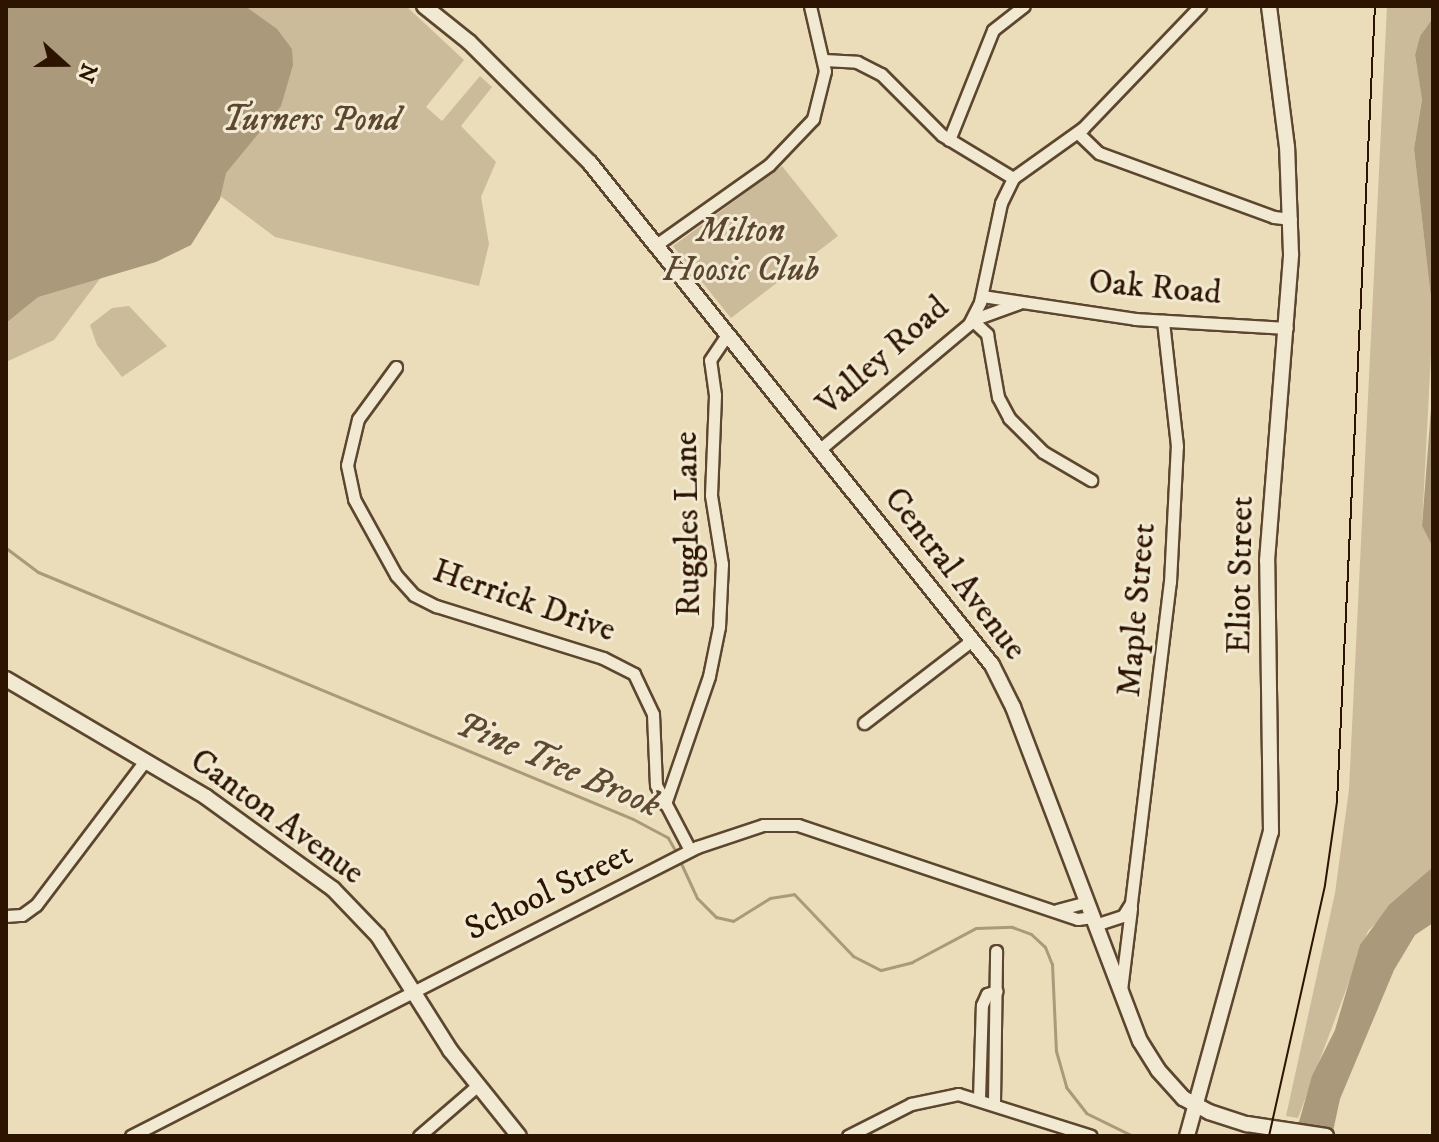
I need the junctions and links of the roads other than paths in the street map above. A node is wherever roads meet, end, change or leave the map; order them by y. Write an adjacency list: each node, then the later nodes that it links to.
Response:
1 (424, 6): 7 (street, Central Avenue)
2 (439, 6): 7 (street, Central Avenue)
3 (810, 6): 8 (street)
4 (1024, 6): 10 (street)
5 (1200, 6): 9 (street)
6 (1269, 6): 12 (street, Eliot Street)
7 (469, 42): 13 (street, Central Avenue)
8 (824, 60): 10 (street); 13 (street)
9 (1078, 133): 11 (street); 12 (street)
10 (949, 140): 11 (street)
11 (1013, 178): 14 (street, Valley Road)
12 (1291, 219): 18 (street, Eliot Street)
13 (656, 245): 19 (street, Central Avenue)
14 (982, 296): 15 (street, Oak Road); 16 (street, Valley Road)
15 (1019, 303): 16 (street, Oak Road); 17 (street, Oak Road)
16 (972, 320): 21 (street, Valley Road); 22 (street)
17 (1163, 321): 18 (street, Oak Road); 30 (street, Maple Street)
18 (1287, 328): 41 (street, Eliot Street)
19 (727, 335): 21 (street, Central Avenue); 27 (street, Ruggles Lane)
20 (396, 367): 27 (street, Herrick Drive)
21 (819, 450): 23 (street, Central Avenue)
22 (1091, 480)
23 (972, 640): 25 (street); 29 (street, Central Avenue)
24 (6, 679): 26 (street, Canton Avenue)
25 (864, 723)
26 (145, 761): 32 (street); 37 (street, Canton Avenue)
27 (665, 804): 28 (street, Herrick Drive)
28 (688, 851): 31 (street, School Street); 37 (street, School Street)
29 (1086, 902): 31 (street); 33 (street, Central Avenue)
30 (1131, 903): 33 (street); 36 (street, Maple Street)
31 (1057, 910): 33 (street, School Street)
32 (6, 916)
33 (1094, 921): 36 (street, Central Avenue)
34 (996, 951): 35 (street)
35 (997, 991): 39 (street); 40 (street)
36 (1120, 991): 41 (street, Central Avenue)
37 (413, 992): 38 (street, Canton Avenue); 43 (street, School Street)
38 (478, 1085): 44 (street); 45 (street, Canton Avenue)
39 (979, 1098): 40 (street); 42 (street)
40 (994, 1102): 47 (street)
41 (1193, 1105): 48 (street, Eliot Street); 49 (street, Central Avenue)
42 (866, 1132): 46 (street)
43 (131, 1136)
44 (419, 1136)
45 (519, 1136)
46 (848, 1136)
47 (1091, 1136)
48 (1187, 1136)
49 (1326, 1136)

